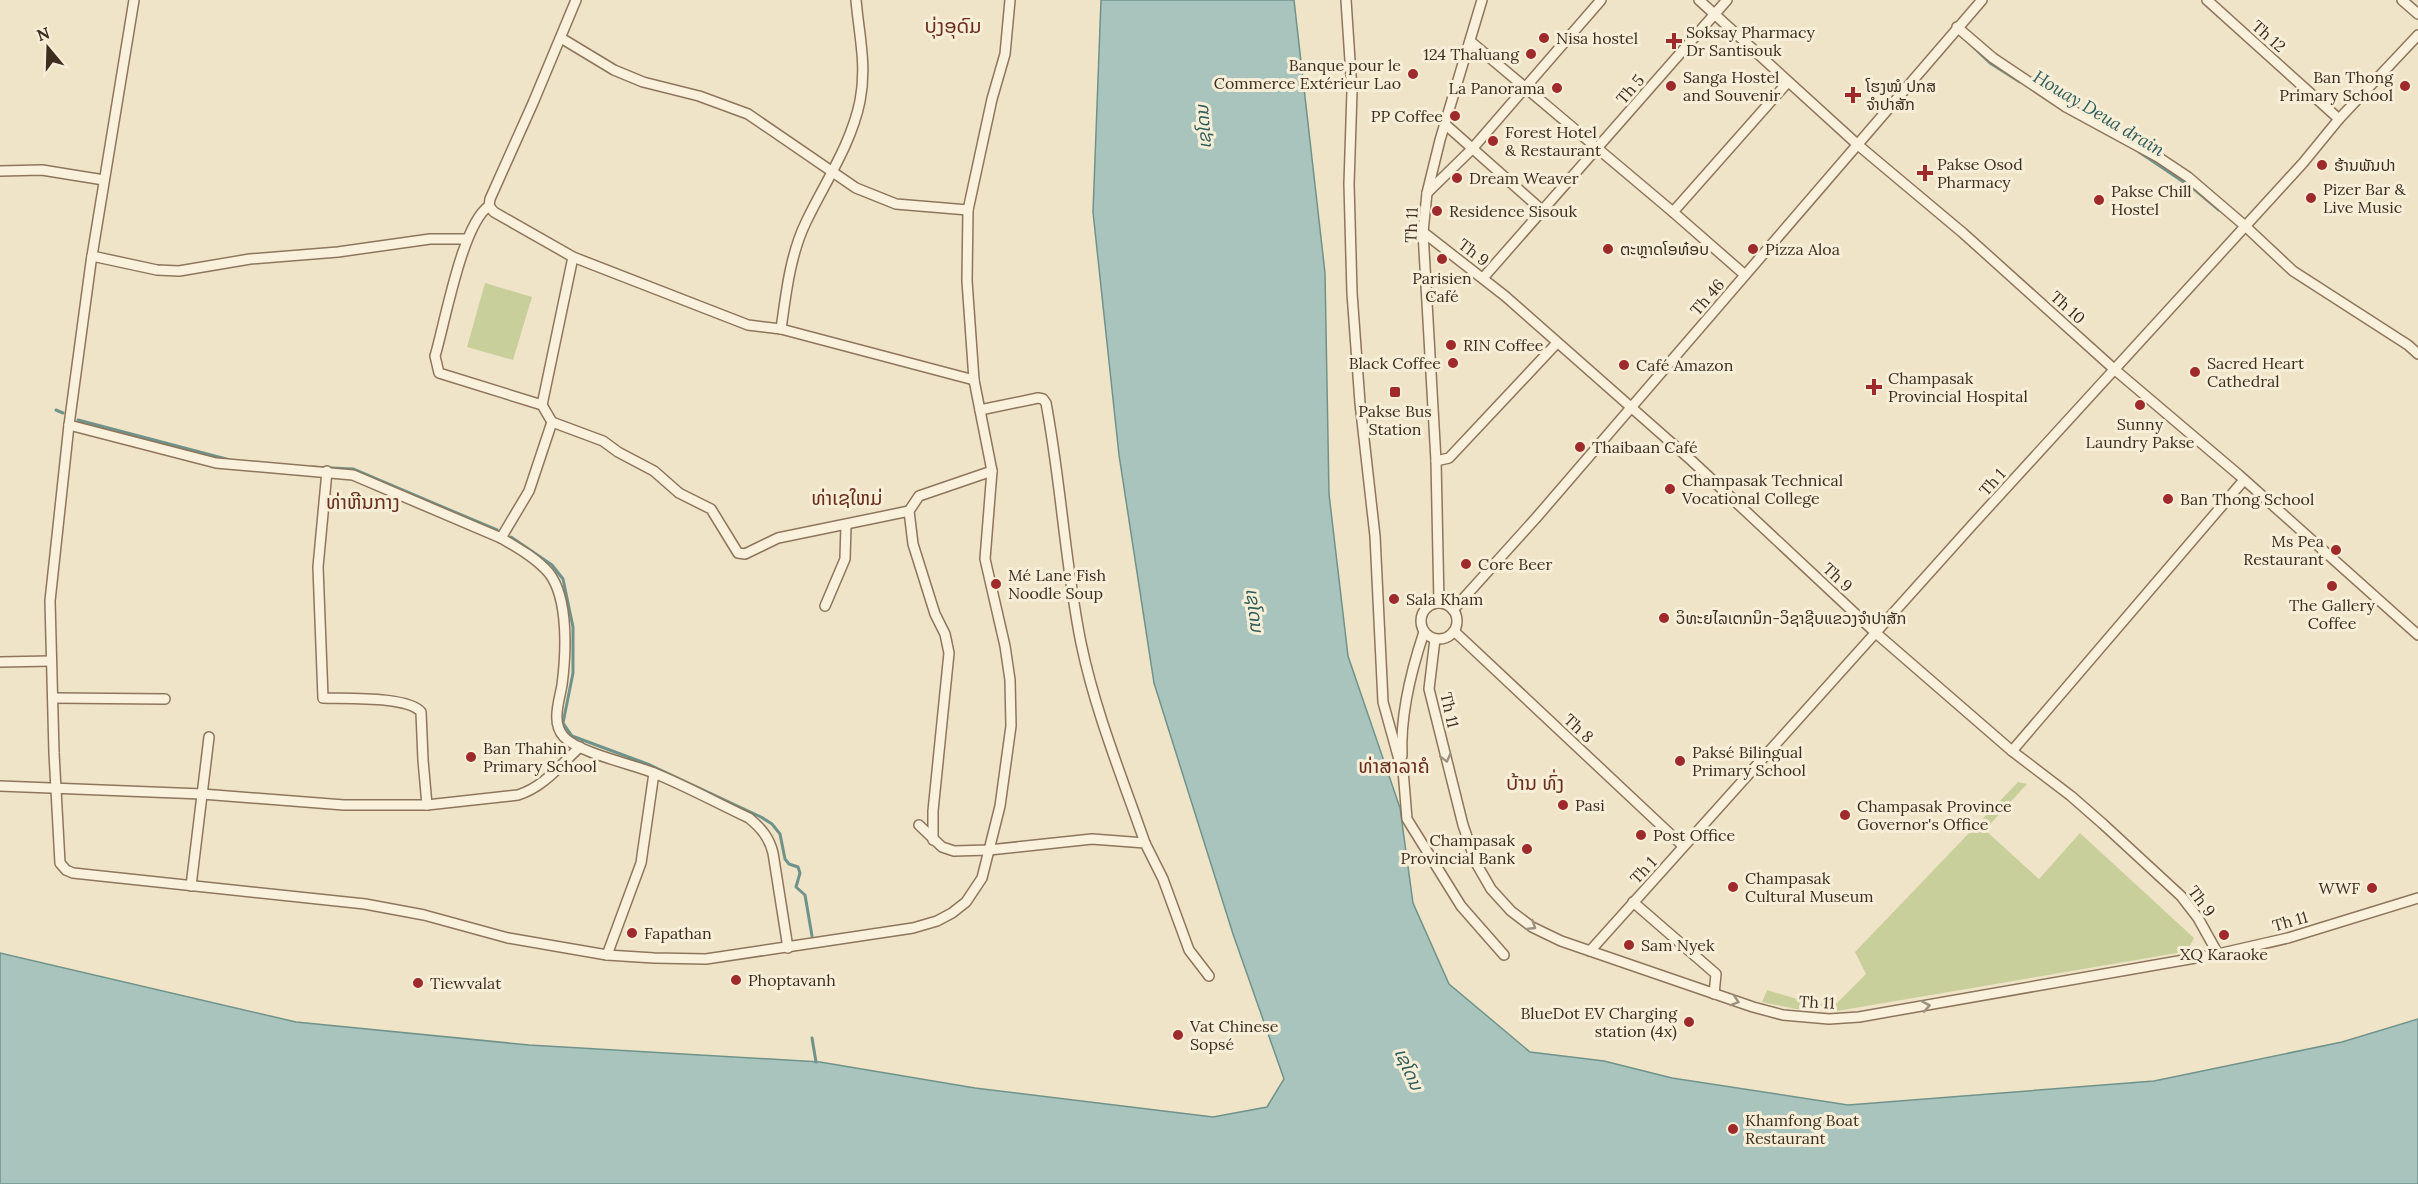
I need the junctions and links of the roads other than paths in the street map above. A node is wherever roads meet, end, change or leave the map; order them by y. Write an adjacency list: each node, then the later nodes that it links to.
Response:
1 (134, 0): 28 (street)
2 (576, 0): 17 (street)
3 (856, 0): 27 (street)
4 (1010, 0): 31 (street)
5 (1346, 0): 74 (street)
6 (1482, 0): 18 (street, Th 11)
7 (1601, 0): 20 (street)
8 (1699, 0): 14 (street, Th 10)
9 (1727, 0): 14 (street, Th 5)
10 (1982, 0): 15 (street, Th 46)
11 (2207, 0): 21 (street, Th 12)
12 (2402, 0): 13 (street)
13 (2418, 14)
14 (1715, 15): 19 (street, Th 10); 24 (street, Th 5)
15 (1957, 27): 23 (street, Th 46); 34 (street)
16 (2418, 35): 21 (street, Th 1)
17 (561, 38): 27 (street); 30 (street)
18 (1470, 41): 20 (street); 22 (street, Th 11)
19 (1788, 82): 23 (street, Th 10); 33 (street)
20 (1524, 87): 24 (street); 25 (street)
21 (2339, 119): 34 (street, Th 1)
22 (1446, 125): 25 (street); 29 (street, Th 11)
23 (1858, 145): 39 (street, Th 46); 44 (street, Th 10)
24 (1598, 148): 32 (street, Th 5); 33 (street)
25 (1472, 149): 29 (street); 32 (street)
26 (0, 171): 28 (street)
27 (833, 171): 31 (street); 41 (street)
28 (104, 180): 37 (street)
29 (1427, 193): 35 (street, Th 11)
30 (489, 206): 36 (street); 38 (street)
31 (968, 210): 45 (street)
32 (1543, 211): 40 (street, Th 5)
33 (1674, 212): 39 (street)
34 (2244, 225): 43 (street); 44 (street, Th 1)
35 (1424, 232): 40 (street, Th 9); 51 (street, Th 11)
36 (467, 239): 37 (street); 46 (street)
37 (92, 256): 50 (street)
38 (573, 257): 41 (street); 46 (street)
39 (1745, 275): 47 (street, Th 46)
40 (1483, 278): 42 (street, Th 9)
41 (781, 330): 45 (street)
42 (1557, 343): 47 (street, Th 9); 51 (street)
43 (2418, 354)
44 (2114, 369): 54 (street, Th 10); 63 (street, Th 1)
45 (974, 380): 48 (street)
46 (542, 405): 49 (street)
47 (1631, 406): 60 (street, Th 46); 63 (street, Th 9)
48 (980, 410): 53 (street); 81 (street)
49 (552, 422): 56 (street); 57 (street)
50 (69, 425): 52 (street); 66 (street)
51 (1436, 461): 58 (street, Th 11)
52 (327, 471): 57 (street); 78 (street)
53 (992, 471): 55 (street); 83 (street)
54 (2244, 480): 64 (street, Th 10); 72 (street)
55 (909, 512): 56 (street); 80 (street)
56 (846, 525): 59 (street)
57 (501, 538): 71 (street)
58 (1439, 603): 60 (street); 62 (street)
59 (825, 606)
60 (1453, 610): 61 (street)
61 (1454, 631): 65 (street); 82 (street, Th 8)
62 (1424, 632): 65 (street); 74 (street)
63 (1877, 634): 72 (street, Th 9); 82 (street, Th 1)
64 (2418, 635)
65 (1435, 639): 88 (street, Th 11, one-way to 88)
66 (51, 661): 67 (street); 68 (street)
67 (0, 662)
68 (53, 698): 69 (street); 76 (street)
69 (165, 699)
70 (209, 737): 77 (street)
71 (580, 747): 73 (street); 78 (street)
72 (2012, 751): 89 (street, Th 9)
73 (654, 773): 87 (street); 90 (street)
74 (1403, 774): 91 (street)
75 (0, 786): 76 (street)
76 (56, 788): 77 (street); 84 (street)
77 (202, 795): 78 (street); 84 (street)
78 (427, 805)
79 (919, 825): 80 (street)
80 (933, 840): 83 (street)
81 (1145, 843): 83 (street); 92 (street)
82 (1683, 846): 86 (street, Th 1)
83 (989, 850): 87 (street)
84 (191, 886): 90 (street)
85 (2418, 898): 89 (street, Th 11)
86 (1633, 902): 88 (street, Th 1); 93 (street)
87 (788, 948): 90 (street)
88 (1590, 951): 93 (street, Th 11)
89 (2218, 954): 93 (street, Th 11, one-way to 89)
90 (607, 955)
91 (1503, 955)
92 (1209, 976)
93 (1714, 994)

